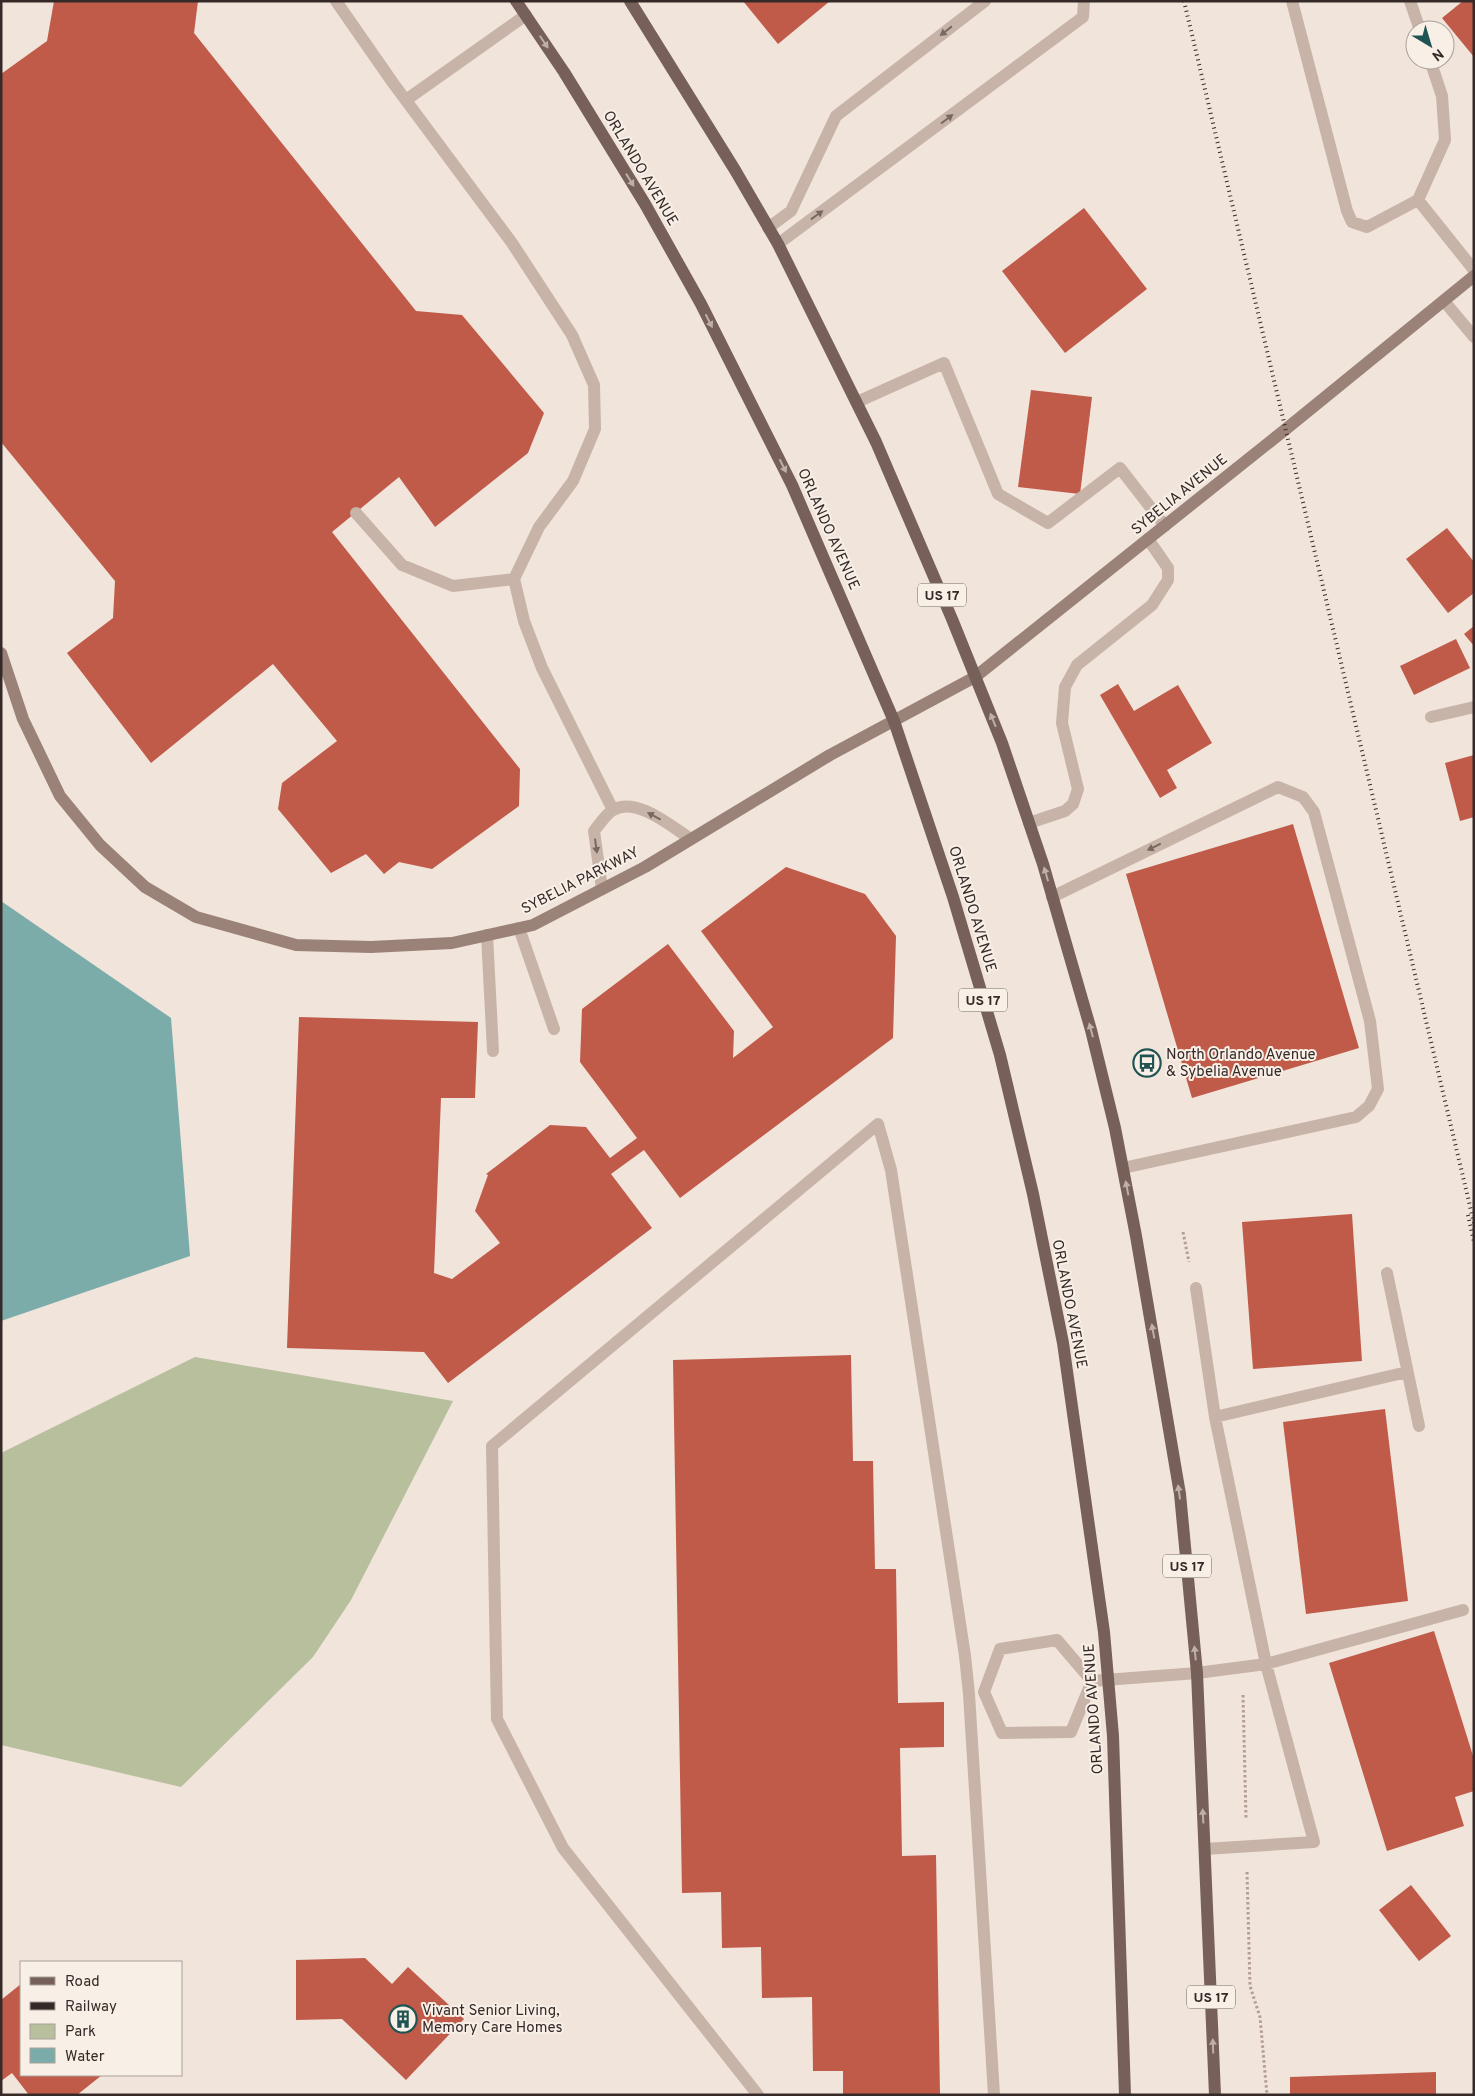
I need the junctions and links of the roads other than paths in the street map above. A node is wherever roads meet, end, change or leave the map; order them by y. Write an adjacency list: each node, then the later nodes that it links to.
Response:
1 (336, 1): 11 (street)
2 (516, 1): 8 (main road, ORLANDO AVENUE / US 17)
3 (630, 1): 13 (main road, US 17)
4 (985, 1): 13 (street, one-way to 13)
5 (1084, 1): 14 (street, one-way to 5)
6 (1292, 1): 12 (street)
7 (1410, 1): 9 (street)
8 (526, 15): 11 (street); 28 (main road, ORLANDO AVENUE / US 17, one-way to 28)
9 (1417, 20)
10 (1433, 70): 12 (street)
11 (406, 100): 23 (street)
12 (1418, 200): 15 (street)
13 (768, 228): 14 (main road, US 17)
14 (778, 244): 19 (main road, US 17)
15 (1474, 270)
16 (1474, 276): 17 (street, SYBELIA AVENUE)
17 (1444, 301): 18 (street); 21 (street, SYBELIA AVENUE)
18 (1474, 337)
19 (857, 402): 21 (street); 25 (main road, US 17)
20 (356, 513): 23 (street)
21 (1165, 526): 22 (street, SYBELIA AVENUE)
22 (1148, 540): 25 (street, SYBELIA AVENUE); 30 (street)
23 (514, 579): 29 (street)
24 (1, 654): 35 (street, SYBELIA PARKWAY)
25 (975, 677): 28 (street, SYBELIA AVENUE); 30 (main road, US 17, one-way to 25)
26 (1474, 706): 27 (street)
27 (1431, 717)
28 (894, 721): 31 (street, SYBELIA PARKWAY); 47 (main road, ORLANDO AVENUE / US 17)
29 (613, 810): 31 (street, one-way to 29); 32 (street, one-way to 32)
30 (1029, 822): 33 (main road, US 17, one-way to 30)
31 (691, 839): 32 (street, SYBELIA PARKWAY)
32 (602, 890): 34 (street, SYBELIA PARKWAY)
33 (1052, 897): 38 (main road, US 17, one-way to 33); 38 (street, one-way to 33)
34 (519, 928): 35 (street, SYBELIA PARKWAY); 36 (street)
35 (487, 935): 37 (street)
36 (554, 1029)
37 (494, 1051)
38 (1123, 1168): 46 (main road, US 17, one-way to 38)
39 (1387, 1273): 41 (street)
40 (1196, 1288): 42 (street)
41 (1408, 1372): 42 (street); 43 (street)
42 (1215, 1417): 45 (street)
43 (1419, 1426)
44 (1463, 1610): 45 (street)
45 (1266, 1664): 46 (street); 51 (street)
46 (1197, 1672): 47 (street); 51 (main road, US 17, one-way to 46)
47 (1110, 1678): 48 (street); 54 (main road, ORLANDO AVENUE / US 17)
48 (1092, 1681): 49 (street); 49 (street)
49 (984, 1692): 50 (street)
50 (969, 1694): 52 (street); 53 (street)
51 (1205, 1849): 55 (main road, US 17, one-way to 51)
52 (758, 2095)
53 (994, 2095)
54 (1126, 2095)
55 (1215, 2095)

